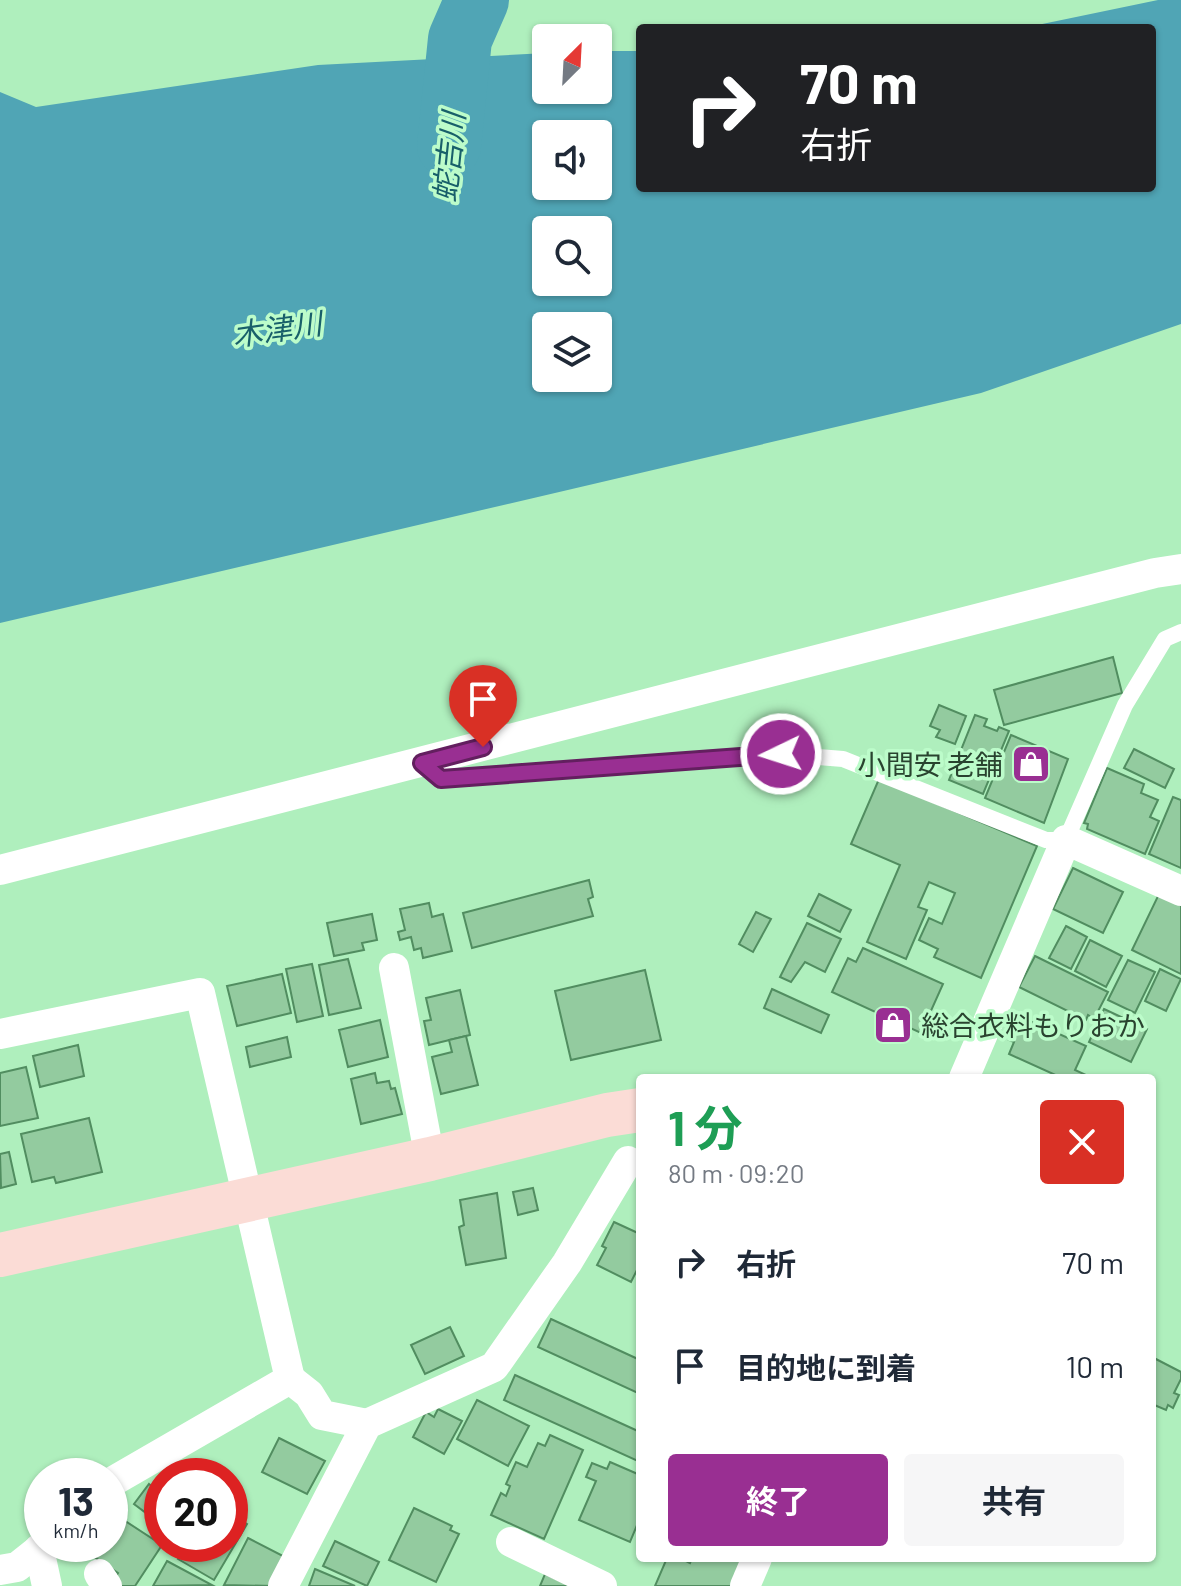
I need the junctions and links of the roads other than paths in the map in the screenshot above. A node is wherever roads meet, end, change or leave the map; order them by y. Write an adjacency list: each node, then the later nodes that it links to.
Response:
1 (1181, 569): 3 (street)
2 (1181, 632): 4 (lane)
3 (422, 763): 4 (lane); 5 (street)
4 (1066, 840): 6 (street); 9 (street)
5 (0, 870)
6 (1181, 891)
7 (394, 968): 11 (street)
8 (0, 1034): 13 (street)
9 (966, 1074)
10 (624, 1112): 11 (street); 12 (street)
11 (430, 1159): 13 (street)
12 (634, 1164): 16 (street)
13 (248, 1199): 14 (street); 15 (street)
14 (0, 1255)
15 (290, 1379): 16 (street); 17 (street)
16 (367, 1424): 24 (street)
17 (128, 1473)
18 (511, 1542): 25 (street)
19 (24, 1562): 22 (street)
20 (45, 1562): 23 (street)
21 (755, 1562): 26 (street)
22 (0, 1570)
23 (47, 1586)
24 (283, 1586)
25 (602, 1586)
26 (745, 1586)

